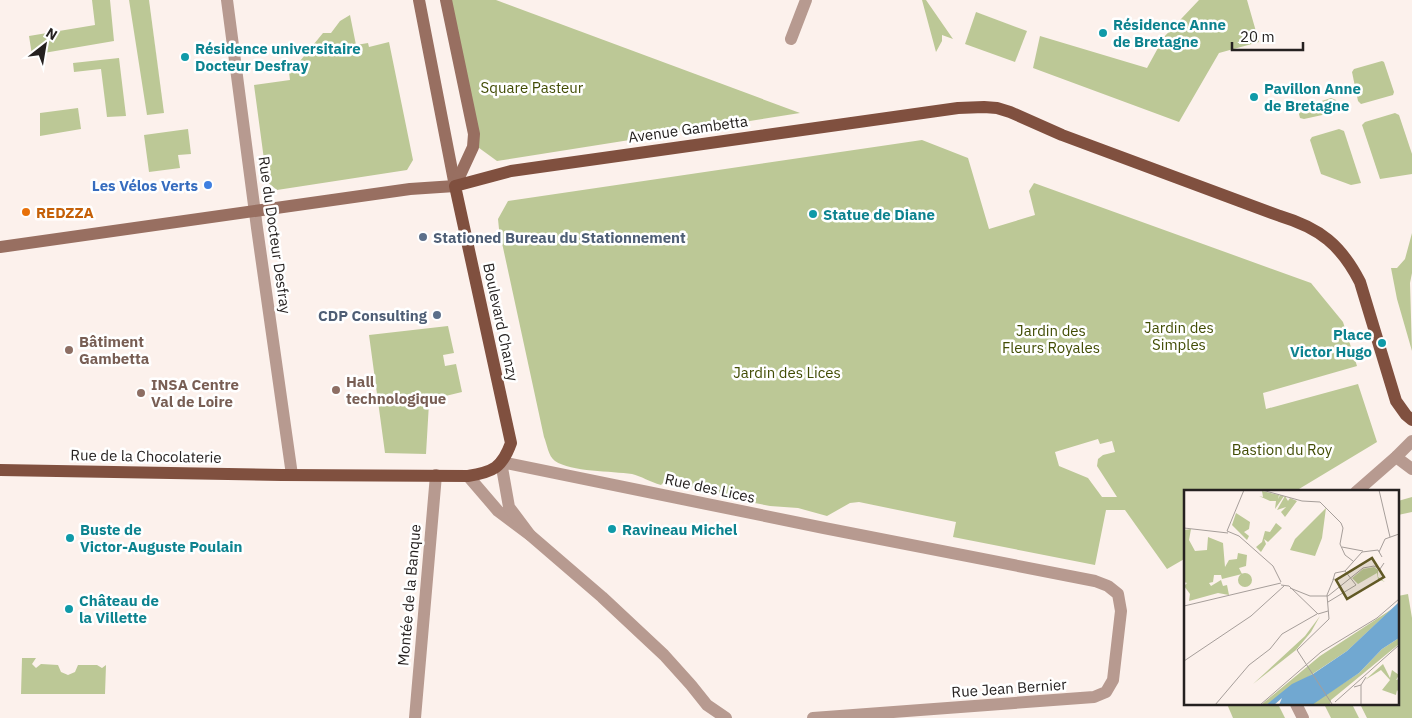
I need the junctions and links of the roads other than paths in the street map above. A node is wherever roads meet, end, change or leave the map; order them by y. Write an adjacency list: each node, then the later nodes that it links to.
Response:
1 (227, 0): 7 (street, Rue du Docteur Desfray)
2 (420, 0): 6 (main road, Boulevard Chanzy)
3 (446, 0): 6 (main road)
4 (806, 0): 5 (street)
5 (791, 39)
6 (456, 186): 7 (main road, Avenue Gambetta); 9 (main road, Avenue Gambetta); 12 (main road, Boulevard Chanzy)
7 (255, 211): 8 (main road, Avenue Gambetta); 15 (street, Rue du Docteur Desfray)
8 (0, 247)
9 (1412, 420)
10 (1412, 441): 11 (street)
11 (1396, 457): 13 (street); 18 (street)
12 (501, 462): 17 (main road); 19 (street); 20 (street, Rue des Lices)
13 (1412, 469)
14 (0, 470): 15 (main road, Rue de la Chocolaterie)
15 (292, 475): 16 (main road)
16 (436, 475): 17 (main road); 22 (street, Montée de la Banque)
17 (468, 476): 19 (street)
18 (1358, 490)
19 (530, 535): 23 (street)
20 (1118, 594): 24 (street, Rue Jean Bernier)
21 (1297, 706): 25 (street)
22 (416, 718)
23 (726, 718)
24 (813, 718)
25 (1303, 718)

